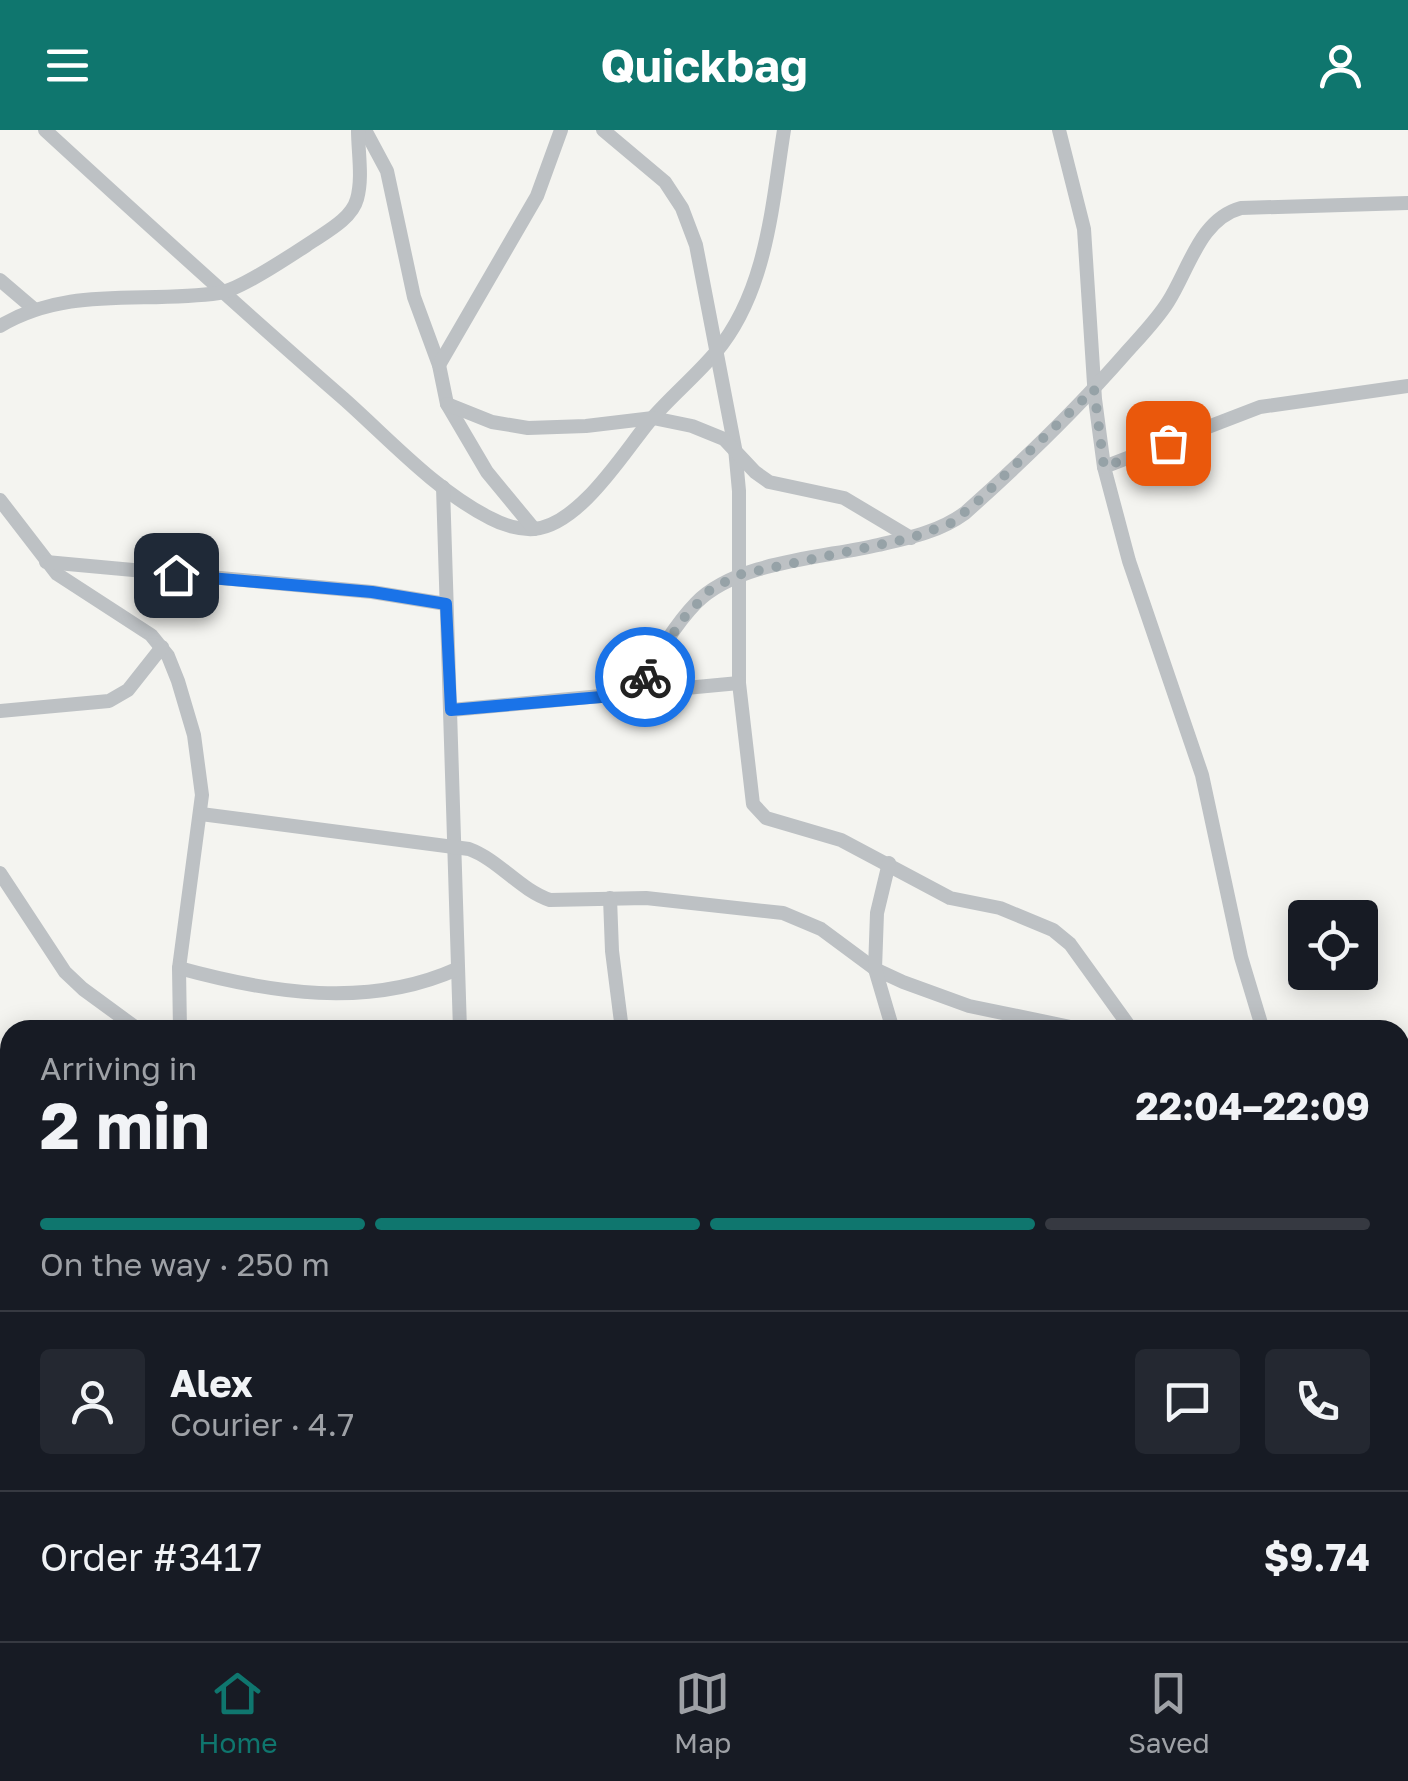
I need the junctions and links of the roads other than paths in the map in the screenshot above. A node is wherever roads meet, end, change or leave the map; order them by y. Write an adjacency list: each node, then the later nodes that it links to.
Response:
1 (45, 130): 9 (street)
2 (362, 130): 9 (street); 13 (street)
3 (561, 130): 13 (street)
4 (603, 130): 12 (street)
5 (784, 130): 12 (street)
6 (1059, 130): 15 (street)
7 (1408, 204): 15 (street)
8 (0, 280): 10 (street)
9 (223, 293): 10 (street); 20 (street)
10 (34, 309): 11 (street)
11 (0, 326)
12 (717, 351): 17 (street); 18 (street)
13 (438, 365): 16 (street)
14 (1408, 386): 19 (street)
15 (1094, 389): 19 (street); 23 (street)
16 (446, 404): 17 (street); 22 (street)
17 (652, 418): 18 (street); 22 (street)
18 (735, 448): 23 (street); 25 (street)
19 (1104, 467): 47 (street)
20 (443, 487): 22 (street); 26 (street)
21 (0, 500): 24 (street)
22 (534, 529)
23 (911, 538): 25 (street)
24 (46, 562): 26 (street); 27 (street)
25 (738, 575): 28 (street); 29 (street)
26 (446, 604): 30 (street)
27 (162, 646): 31 (street); 32 (street)
28 (739, 683): 29 (street); 34 (street)
29 (636, 694): 30 (street)
30 (451, 710): 33 (street)
31 (0, 711)
32 (201, 814): 33 (street); 37 (street)
33 (452, 845): 36 (street); 39 (street)
34 (889, 863): 38 (street); 46 (street)
35 (0, 873): 40 (street)
36 (610, 898): 38 (street); 43 (street)
37 (180, 968): 39 (street); 41 (street)
38 (875, 968): 44 (street); 45 (street)
39 (457, 970): 42 (street)
40 (125, 1020)
41 (180, 1020)
42 (460, 1020)
43 (621, 1020)
44 (889, 1020)
45 (1037, 1020)
46 (1125, 1020)
47 (1260, 1020)

